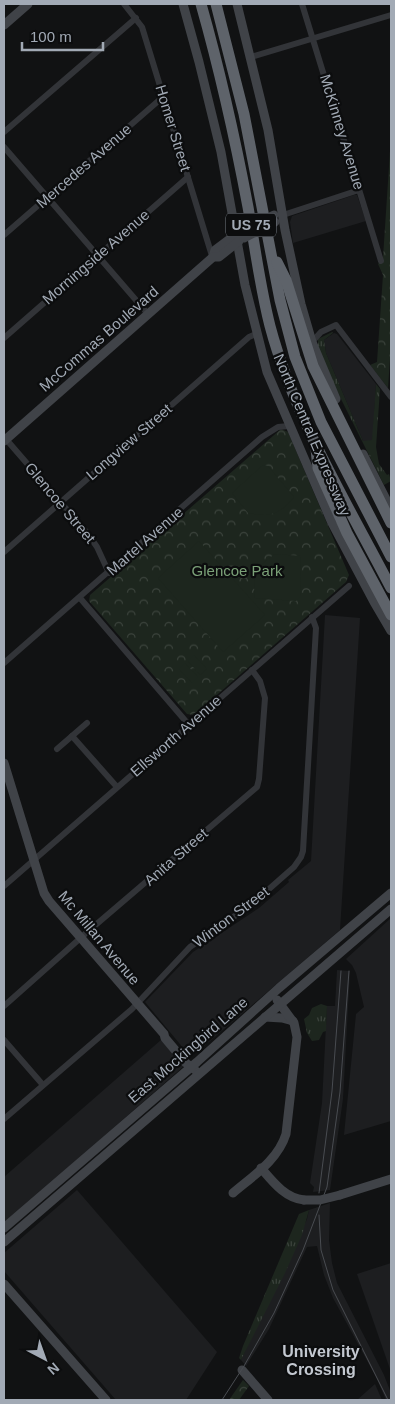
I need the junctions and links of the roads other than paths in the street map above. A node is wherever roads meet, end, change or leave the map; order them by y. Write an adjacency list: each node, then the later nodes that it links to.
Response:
1 (28, 4): 10 (main road)
2 (124, 4): 9 (street, Homer Street)
3 (183, 4): 21 (main road, North Central Expressway)
4 (201, 4): 35 (highway, North Central Expressway / US 75)
5 (216, 4): 22 (highway, North Central Expressway / US 75)
6 (237, 4): 12 (main road)
7 (302, 4): 11 (street, McKinney Avenue)
8 (391, 16): 11 (street)
9 (136, 18): 13 (street, Homer Street); 14 (street)
10 (4, 25)
11 (313, 39): 12 (street); 17 (street, McKinney Avenue)
12 (251, 57): 19 (main road)
13 (164, 96): 16 (street, Homer Street); 18 (street, Mercedes Avenue)
14 (4, 132)
15 (4, 147): 18 (street)
16 (188, 177): 23 (street, Morningside Avenue); 24 (street, Homer Street)
17 (359, 190): 19 (street, McCommas Boulevard); 25 (street, McKinney Avenue)
18 (48, 197): 20 (street, Mercedes Avenue); 23 (street)
19 (277, 217): 21 (main road, McCommas Boulevard, bridge); 27 (main road)
20 (4, 235)
21 (239, 236): 24 (main road, McCommas Boulevard); 29 (main road, North Central Expressway)
22 (270, 250): 38 (highway); 40 (highway, North Central Expressway / US 75)
23 (98, 255): 26 (street); 30 (street, Morningside Avenue)
24 (213, 257): 26 (main road, McCommas Boulevard)
25 (381, 261)
26 (148, 314): 34 (main road, McCommas Boulevard)
27 (307, 329): 28 (street); 31 (main road)
28 (321, 332): 31 (street); 32 (street)
29 (256, 334): 33 (main road, North Central Expressway); 36 (street, Longview Street)
30 (4, 338)
31 (312, 342): 37 (main road)
32 (391, 397)
33 (289, 426): 41 (street, Martel Avenue); 47 (main road, North Central Expressway)
34 (4, 439): 36 (street, Glencoe Street)
35 (315, 442): 43 (highway, North Central Expressway / US 75); 45 (highway)
36 (60, 502): 39 (street, Longview Street); 41 (street, Glencoe Street)
37 (391, 509)
38 (391, 523)
39 (4, 552)
40 (391, 557)
41 (109, 573): 44 (street, Martel Avenue)
42 (349, 586): 46 (street, Ellsworth Avenue)
43 (391, 588)
44 (80, 598): 48 (street, Martel Avenue); 51 (street)
45 (391, 615)
46 (312, 617): 49 (street, Ellsworth Avenue); 66 (street, Winton Street)
47 (391, 631)
48 (4, 663)
49 (252, 670): 51 (street, Ellsworth Avenue); 62 (street, Anita Street)
50 (87, 723): 52 (street)
51 (189, 725): 55 (street, Ellsworth Avenue)
52 (72, 736): 53 (street); 55 (street)
53 (57, 749)
54 (4, 768): 56 (main road, Mc Millan Avenue)
55 (117, 787): 56 (street, Ellsworth Avenue)
56 (34, 860): 57 (street, Ellsworth Avenue); 62 (main road, Mc Millan Avenue)
57 (4, 886)
58 (391, 893): 59 (main road, East Mockingbird Lane)
59 (372, 909): 61 (main road); 63 (main road, East Mockingbird Lane)
60 (391, 909): 61 (main road, East Mockingbird Lane)
61 (380, 918): 64 (main road, East Mockingbird Lane)
62 (81, 938): 66 (main road, Mc Millan Avenue); 68 (street, Anita Street)
63 (310, 962): 64 (main road); 65 (main road, East Mockingbird Lane)
64 (318, 971): 67 (main road, East Mockingbird Lane)
65 (272, 994): 67 (main road); 71 (main road, East Mockingbird Lane)
66 (136, 1003): 74 (main road, Mc Millan Avenue); 76 (street, Winton Street)
67 (281, 1004): 69 (main road, East Mockingbird Lane); 70 (main road)
68 (4, 1006)
69 (265, 1017): 70 (main road); 72 (main road, East Mockingbird Lane)
70 (293, 1021): 81 (main road)
71 (239, 1025): 72 (main road); 74 (main road, East Mockingbird Lane)
72 (246, 1034): 75 (main road, East Mockingbird Lane)
73 (4, 1040): 76 (street)
74 (192, 1066): 75 (main road, Mc Millan Avenue); 78 (main road, East Mockingbird Lane)
75 (199, 1073): 79 (main road, East Mockingbird Lane)
76 (43, 1085): 77 (street, Winton Street)
77 (4, 1119)
78 (127, 1122): 79 (main road); 80 (main road, East Mockingbird Lane)
79 (134, 1130): 82 (main road, East Mockingbird Lane)
80 (74, 1168): 82 (main road); 85 (main road, East Mockingbird Lane)
81 (261, 1168): 83 (main road, bridge); 84 (main road)
82 (81, 1176): 86 (main road, East Mockingbird Lane)
83 (391, 1179)
84 (233, 1193)
85 (4, 1228)
86 (4, 1242)
87 (4, 1284): 89 (main road)
88 (242, 1370): 90 (main road)
89 (106, 1400)
90 (268, 1400)

